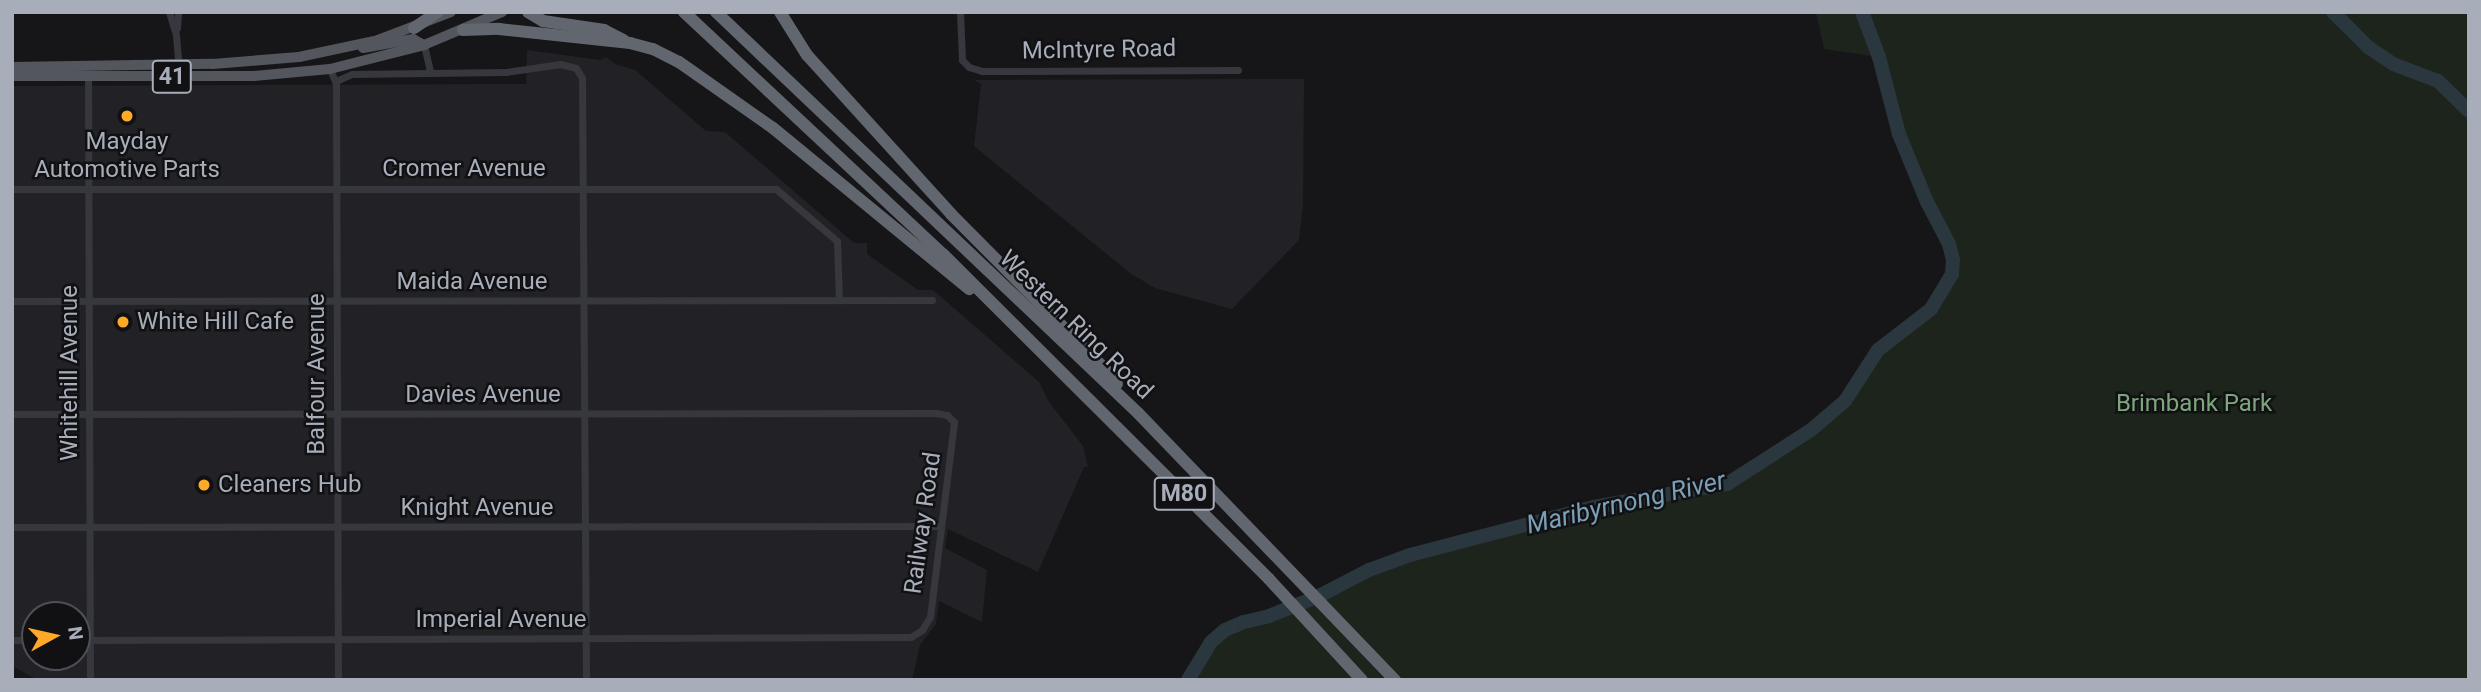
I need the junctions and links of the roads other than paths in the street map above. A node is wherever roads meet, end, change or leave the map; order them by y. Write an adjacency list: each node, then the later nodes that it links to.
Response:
1 (169, 12): 13 (street)
2 (178, 12): 13 (street)
3 (438, 12): 11 (highway)
4 (451, 12): 11 (main road, 41)
5 (502, 12): 12 (main road, 41)
6 (528, 12): 14 (highway)
7 (684, 12): 37 (highway, Western Ring Road / M80)
8 (716, 12): 30 (highway, Western Ring Road)
9 (780, 12): 30 (highway)
10 (960, 12): 20 (street, McIntyre Road)
11 (414, 28): 16 (main road, 41)
12 (463, 30): 14 (highway); 15 (main road, 41)
13 (176, 35): 22 (street)
14 (630, 43): 37 (highway)
15 (424, 45): 16 (main road); 19 (main road, 41); 23 (street)
16 (346, 48): 17 (main road, 41)
17 (328, 52): 19 (main road); 22 (main road, 41)
18 (12, 67): 21 (main road, 41)
19 (330, 69): 22 (main road, 41); 25 (street, Balfour Avenue)
20 (1238, 70)
21 (88, 71): 22 (main road, 41); 24 (main road, 41); 28 (street, Whitehill Avenue)
22 (179, 71)
23 (430, 72): 25 (street); 26 (street)
24 (12, 76)
25 (336, 81): 29 (street, Balfour Avenue)
26 (584, 188): 29 (street, Cromer Avenue); 31 (street, Cromer Avenue); 35 (street)
27 (12, 189): 28 (street, Cromer Avenue)
28 (89, 189): 29 (street, Cromer Avenue); 34 (street, Whitehill Avenue)
29 (336, 189): 36 (street, Balfour Avenue)
30 (1006, 279): 56 (highway, Western Ring Road / M80)
31 (839, 300): 32 (street, Maida Avenue); 35 (street, Maida Avenue)
32 (932, 300)
33 (12, 301): 34 (street, Maida Avenue)
34 (89, 301): 36 (street, Maida Avenue); 39 (street, Whitehill Avenue)
35 (585, 301): 36 (street, Maida Avenue); 40 (street)
36 (336, 302): 41 (street, Balfour Avenue)
37 (1001, 312): 55 (highway, Western Ring Road / M80)
38 (12, 414): 39 (street, Davies Avenue)
39 (90, 414): 41 (street, Davies Avenue); 45 (street, Whitehill Avenue)
40 (586, 414): 41 (street, Davies Avenue); 42 (street, Davies Avenue); 47 (street)
41 (337, 415): 46 (street, Balfour Avenue)
42 (952, 418): 43 (street, Railway Road)
43 (941, 526): 47 (street, Knight Avenue); 49 (street, Railway Road)
44 (12, 527): 45 (street, Knight Avenue)
45 (90, 527): 46 (street, Knight Avenue); 48 (street, Whitehill Avenue)
46 (337, 527): 47 (street, Knight Avenue); 52 (street, Balfour Avenue)
47 (586, 527): 51 (street)
48 (90, 601)
49 (922, 630): 51 (street, Imperial Avenue)
50 (91, 639): 52 (street, Imperial Avenue)
51 (586, 639): 52 (street, Imperial Avenue); 54 (street)
52 (338, 640): 53 (street, Balfour Avenue)
53 (338, 680)
54 (586, 680)
55 (1362, 680)
56 (1395, 680)

